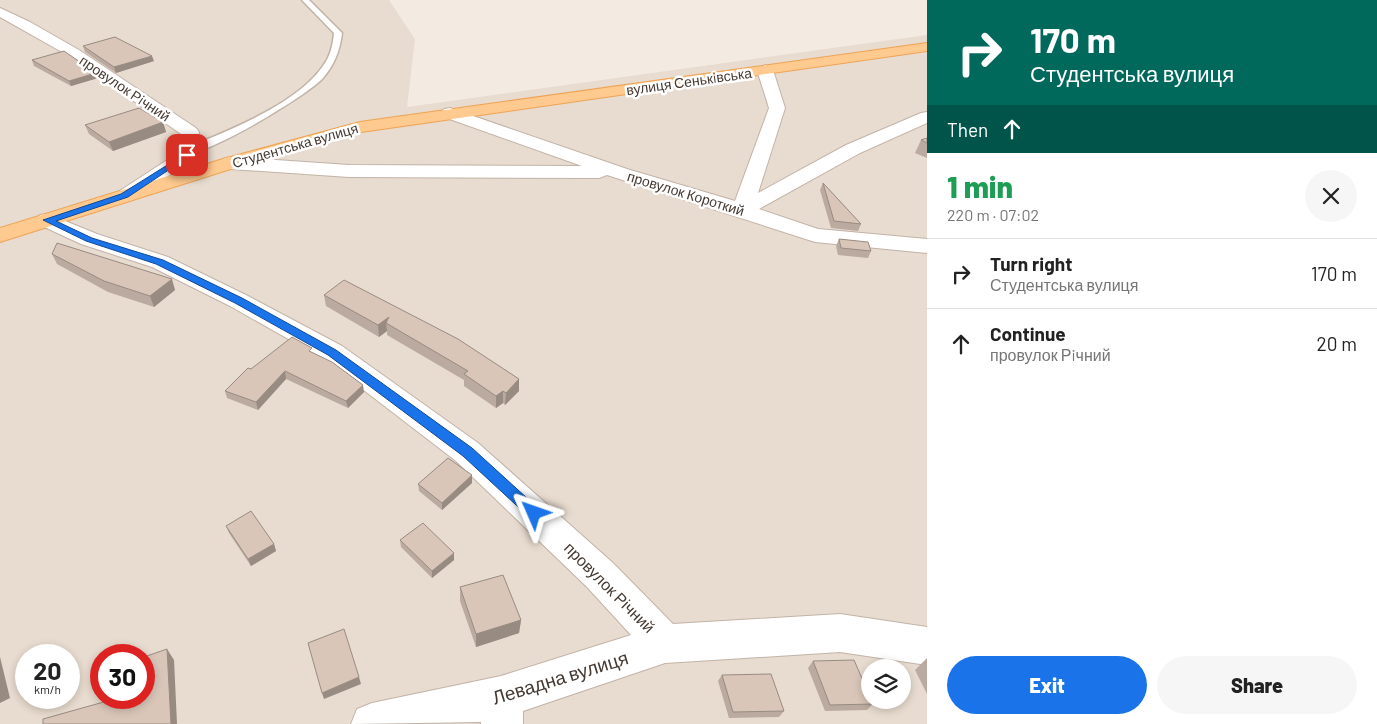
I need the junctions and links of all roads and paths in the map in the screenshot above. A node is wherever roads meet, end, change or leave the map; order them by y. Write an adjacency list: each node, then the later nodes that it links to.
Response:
1 (305, 0): 7 (lane)
2 (0, 12): 7 (street, провулок Рiчний)
3 (927, 47): 4 (main road, вулиця Сенькiвська)
4 (765, 70): 5 (main road, вулиця Сенькiвська); 11 (street)
5 (450, 113): 8 (main road, Студентська вулиця); 9 (street, провулок Короткий)
6 (927, 118): 11 (street)
7 (188, 151): 10 (street)
8 (230, 163): 9 (street); 10 (main road, Студентська вулиця)
9 (620, 173): 11 (street, провулок Короткий)
10 (124, 196): 12 (main road, Студентська вулиця)
11 (742, 210): 14 (street, провулок Короткий)
12 (48, 220): 13 (main road, Студентська вулиця); 15 (street, провулок Річний)
13 (0, 236)
14 (927, 246)
15 (665, 644): 16 (street, Левадна вулиця); 17 (street, Левадна вулиця)
16 (927, 646)
17 (502, 710): 18 (street, Левадна вулиця)
18 (372, 724)

